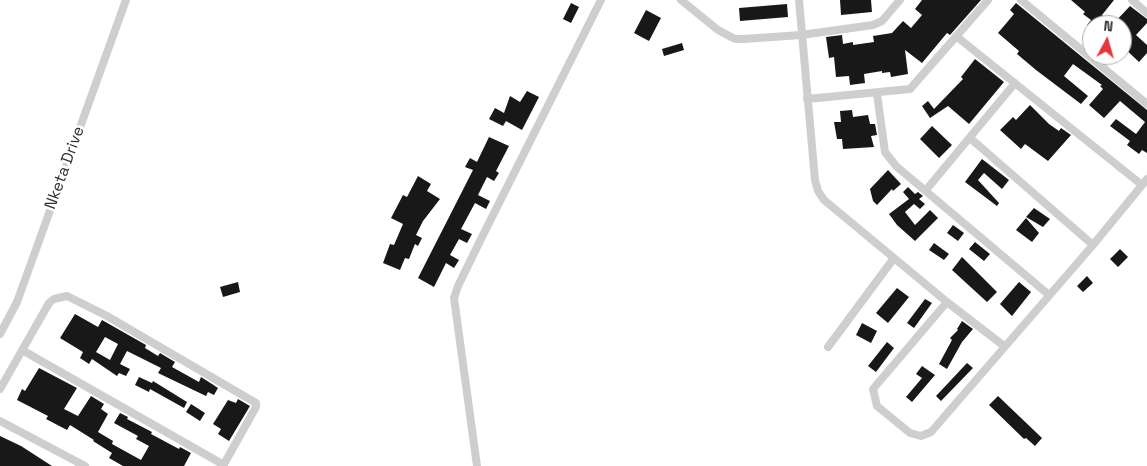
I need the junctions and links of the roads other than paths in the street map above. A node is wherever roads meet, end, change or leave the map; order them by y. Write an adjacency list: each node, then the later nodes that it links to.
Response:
1 (126, 0): 23 (street, Nketa Drive)
2 (601, 0): 31 (street)
3 (681, 0): 10 (street)
4 (799, 0): 10 (street)
5 (900, 0): 10 (street)
6 (988, 0): 11 (street)
7 (1021, 0): 15 (street)
8 (1132, 0): 9 (street)
9 (1147, 13)
10 (801, 35): 14 (street)
11 (956, 36): 12 (street); 13 (street)
12 (1015, 84): 16 (street); 17 (street)
13 (877, 94): 14 (street); 18 (street)
14 (807, 99): 20 (street)
15 (1147, 104)
16 (970, 138): 18 (street); 19 (street)
17 (1144, 182): 19 (street)
18 (926, 190): 21 (street)
19 (1093, 245): 21 (street)
20 (894, 258): 22 (street); 25 (street)
21 (1049, 295): 24 (street)
22 (947, 302): 24 (street); 24 (street)
23 (0, 334)
24 (1004, 346)
25 (828, 347)
26 (22, 350): 27 (street); 29 (street); 29 (street)
27 (0, 389)
28 (0, 420): 30 (street)
29 (223, 465)
30 (85, 466)
31 (477, 466)

